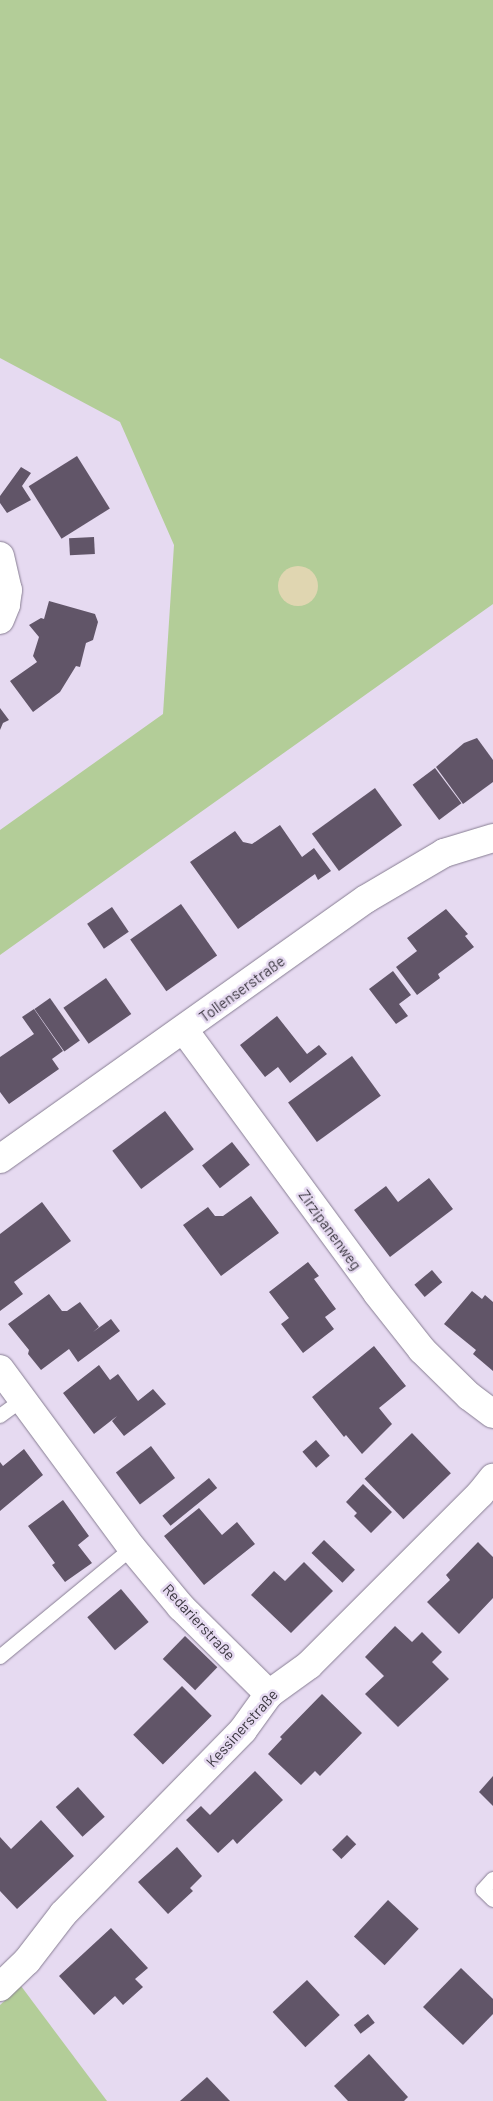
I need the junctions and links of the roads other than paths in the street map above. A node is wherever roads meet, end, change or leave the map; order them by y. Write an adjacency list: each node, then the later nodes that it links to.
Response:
1 (0, 556): 2 (street)
2 (0, 620)
3 (493, 838): 4 (street, Tollenserstraße)
4 (184, 1030): 5 (street, Tollenserstraße); 8 (street, Zirzipanenweg)
5 (0, 1159)
6 (0, 1369): 7 (street, Redarierstraße)
7 (23, 1399): 9 (lane); 11 (street, Redarierstraße)
8 (493, 1414)
9 (0, 1416)
10 (493, 1478): 13 (street, Kessinerstraße)
11 (132, 1548): 12 (lane); 13 (street, Redarierstraße)
12 (0, 1657)
13 (269, 1694): 16 (street, Kessinerstraße)
14 (493, 1879): 15 (lane)
15 (493, 1900)
16 (0, 1987)

